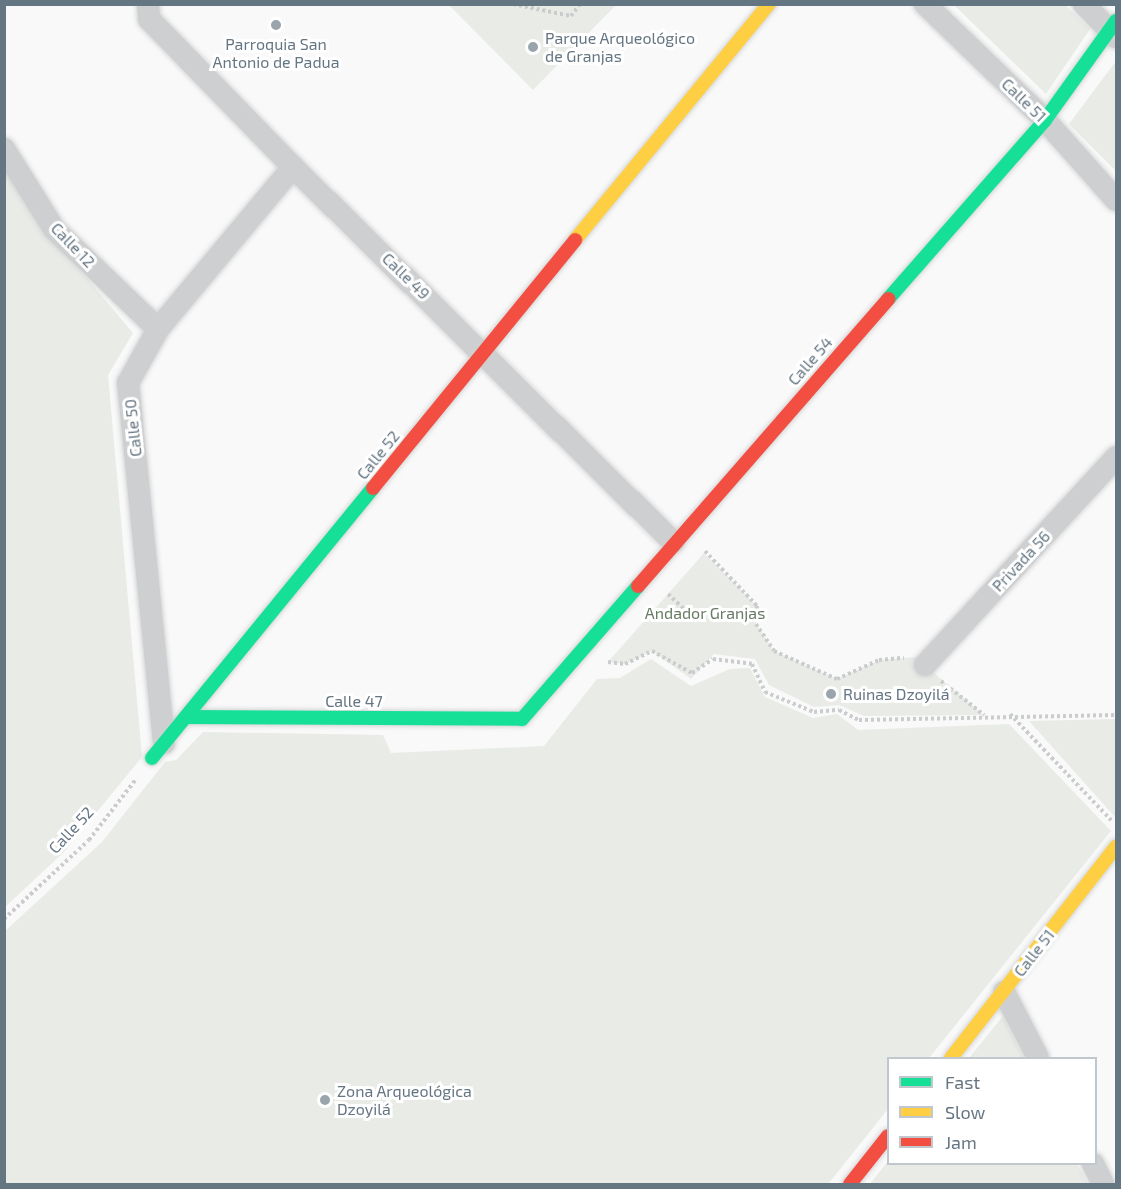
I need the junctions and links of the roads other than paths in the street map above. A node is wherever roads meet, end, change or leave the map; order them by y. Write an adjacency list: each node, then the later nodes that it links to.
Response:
1 (148, 4): 8 (street, Calle 49)
2 (770, 4): 11 (street, Calle 52)
3 (925, 4): 6 (street, Calle 51)
4 (1084, 4): 5 (street)
5 (1114, 29): 6 (street, Calle 54)
6 (1045, 120): 9 (street, Calle 51); 13 (street, Calle 54)
7 (4, 149): 10 (street, Calle 12)
8 (293, 167): 10 (street, Calle 50); 11 (street, Calle 49)
9 (1116, 200)
10 (158, 329): 17 (street, Calle 50)
11 (484, 351): 13 (street, Calle 49); 15 (street, Calle 52)
12 (1116, 457): 14 (street, Privada 56)
13 (673, 542): 16 (street, Calle 54)
14 (925, 665)
15 (186, 717): 16 (street, Calle 47); 17 (street, Calle 52)
16 (522, 719)
17 (158, 751)
18 (1116, 847): 19 (street, Calle 51)
19 (1004, 992): 20 (street, Calle 51); 21 (street)
20 (953, 1057)
21 (1037, 1057)
22 (887, 1137): 24 (street)
23 (1093, 1165): 25 (street)
24 (850, 1185)
25 (1103, 1185)

